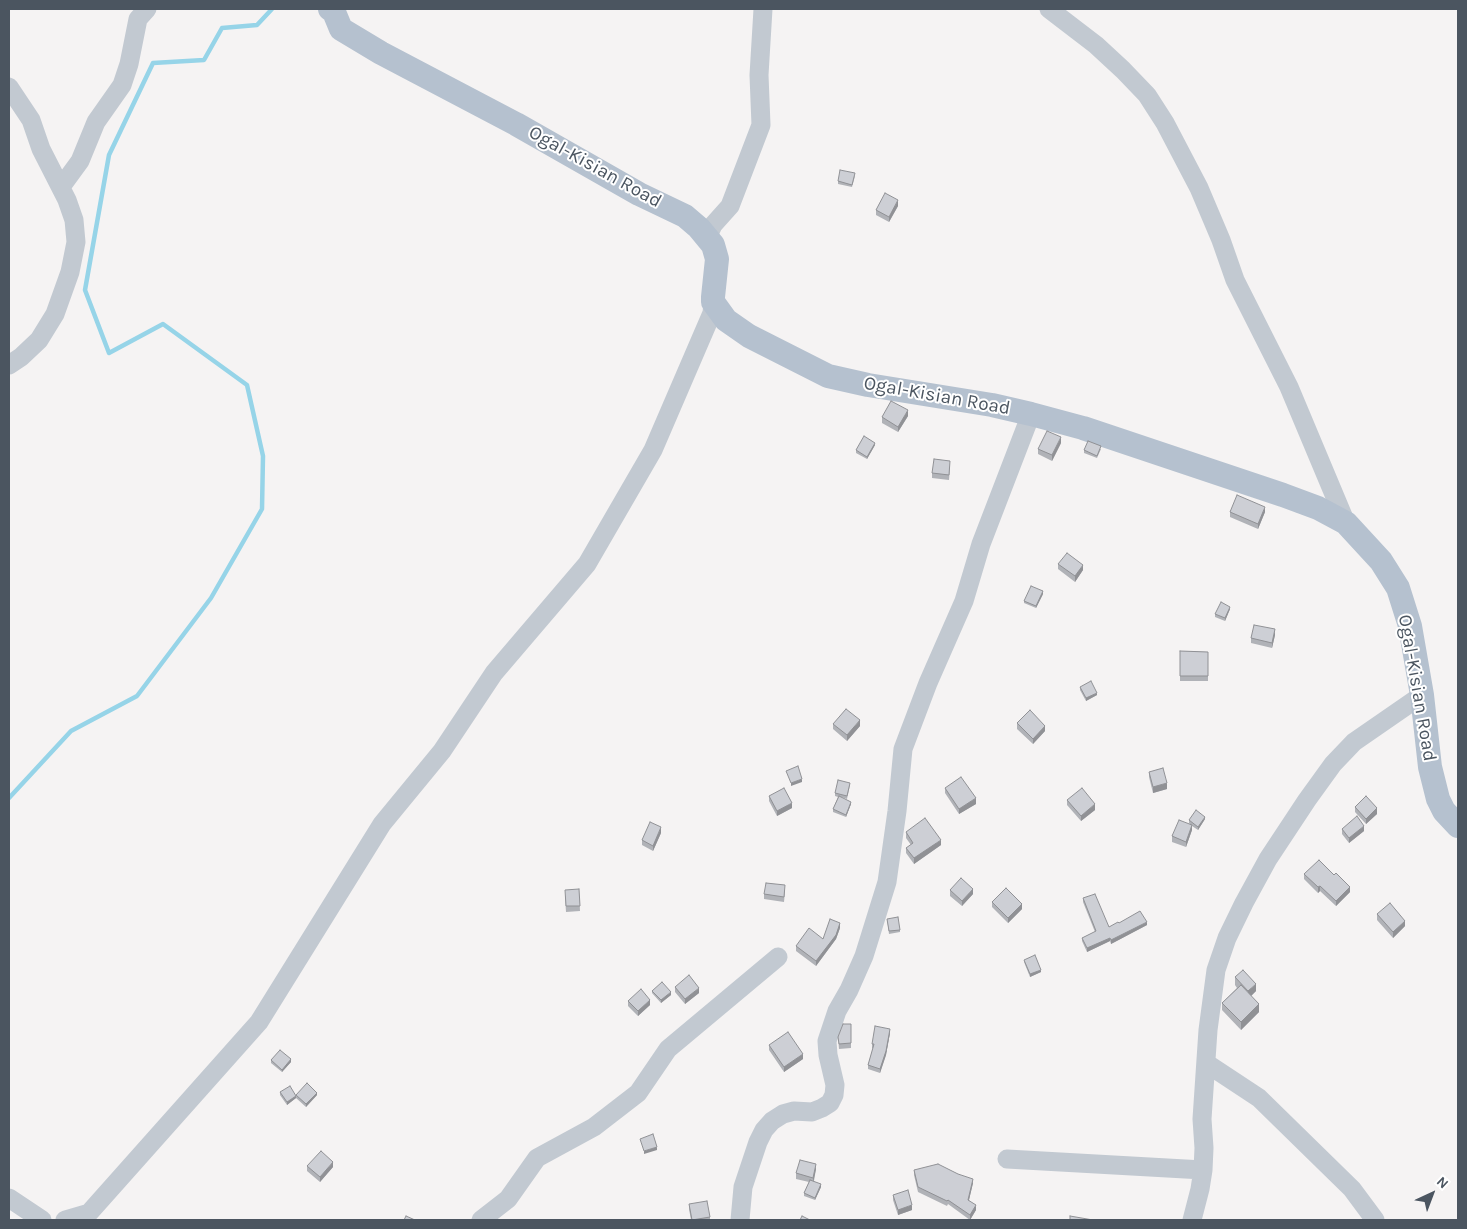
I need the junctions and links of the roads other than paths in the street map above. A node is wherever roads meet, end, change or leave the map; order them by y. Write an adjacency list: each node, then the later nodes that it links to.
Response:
1 (147, 9): 6 (street)
2 (763, 9): 7 (street)
3 (1048, 9): 11 (street)
4 (334, 10): 7 (main road, Ogal-Kisian Road)
5 (9, 87): 6 (street)
6 (60, 187): 9 (street)
7 (707, 238): 8 (main road, Ogal-Kisian Road)
8 (713, 302): 10 (main road, Ogal-Kisian Road); 19 (street)
9 (9, 365)
10 (1031, 414): 11 (main road, Ogal-Kisian Road); 23 (street)
11 (1346, 523): 12 (main road, Ogal-Kisian Road)
12 (1422, 694): 13 (main road, Ogal-Kisian Road); 15 (street)
13 (1458, 826)
14 (778, 957): 22 (street)
15 (1206, 1063): 17 (street); 25 (street)
16 (1007, 1158): 17 (street)
17 (1203, 1170): 24 (street)
18 (9, 1198): 20 (street)
19 (95, 1217): 21 (street)
20 (42, 1220)
21 (65, 1220)
22 (481, 1220)
23 (740, 1220)
24 (1192, 1220)
25 (1375, 1220)

